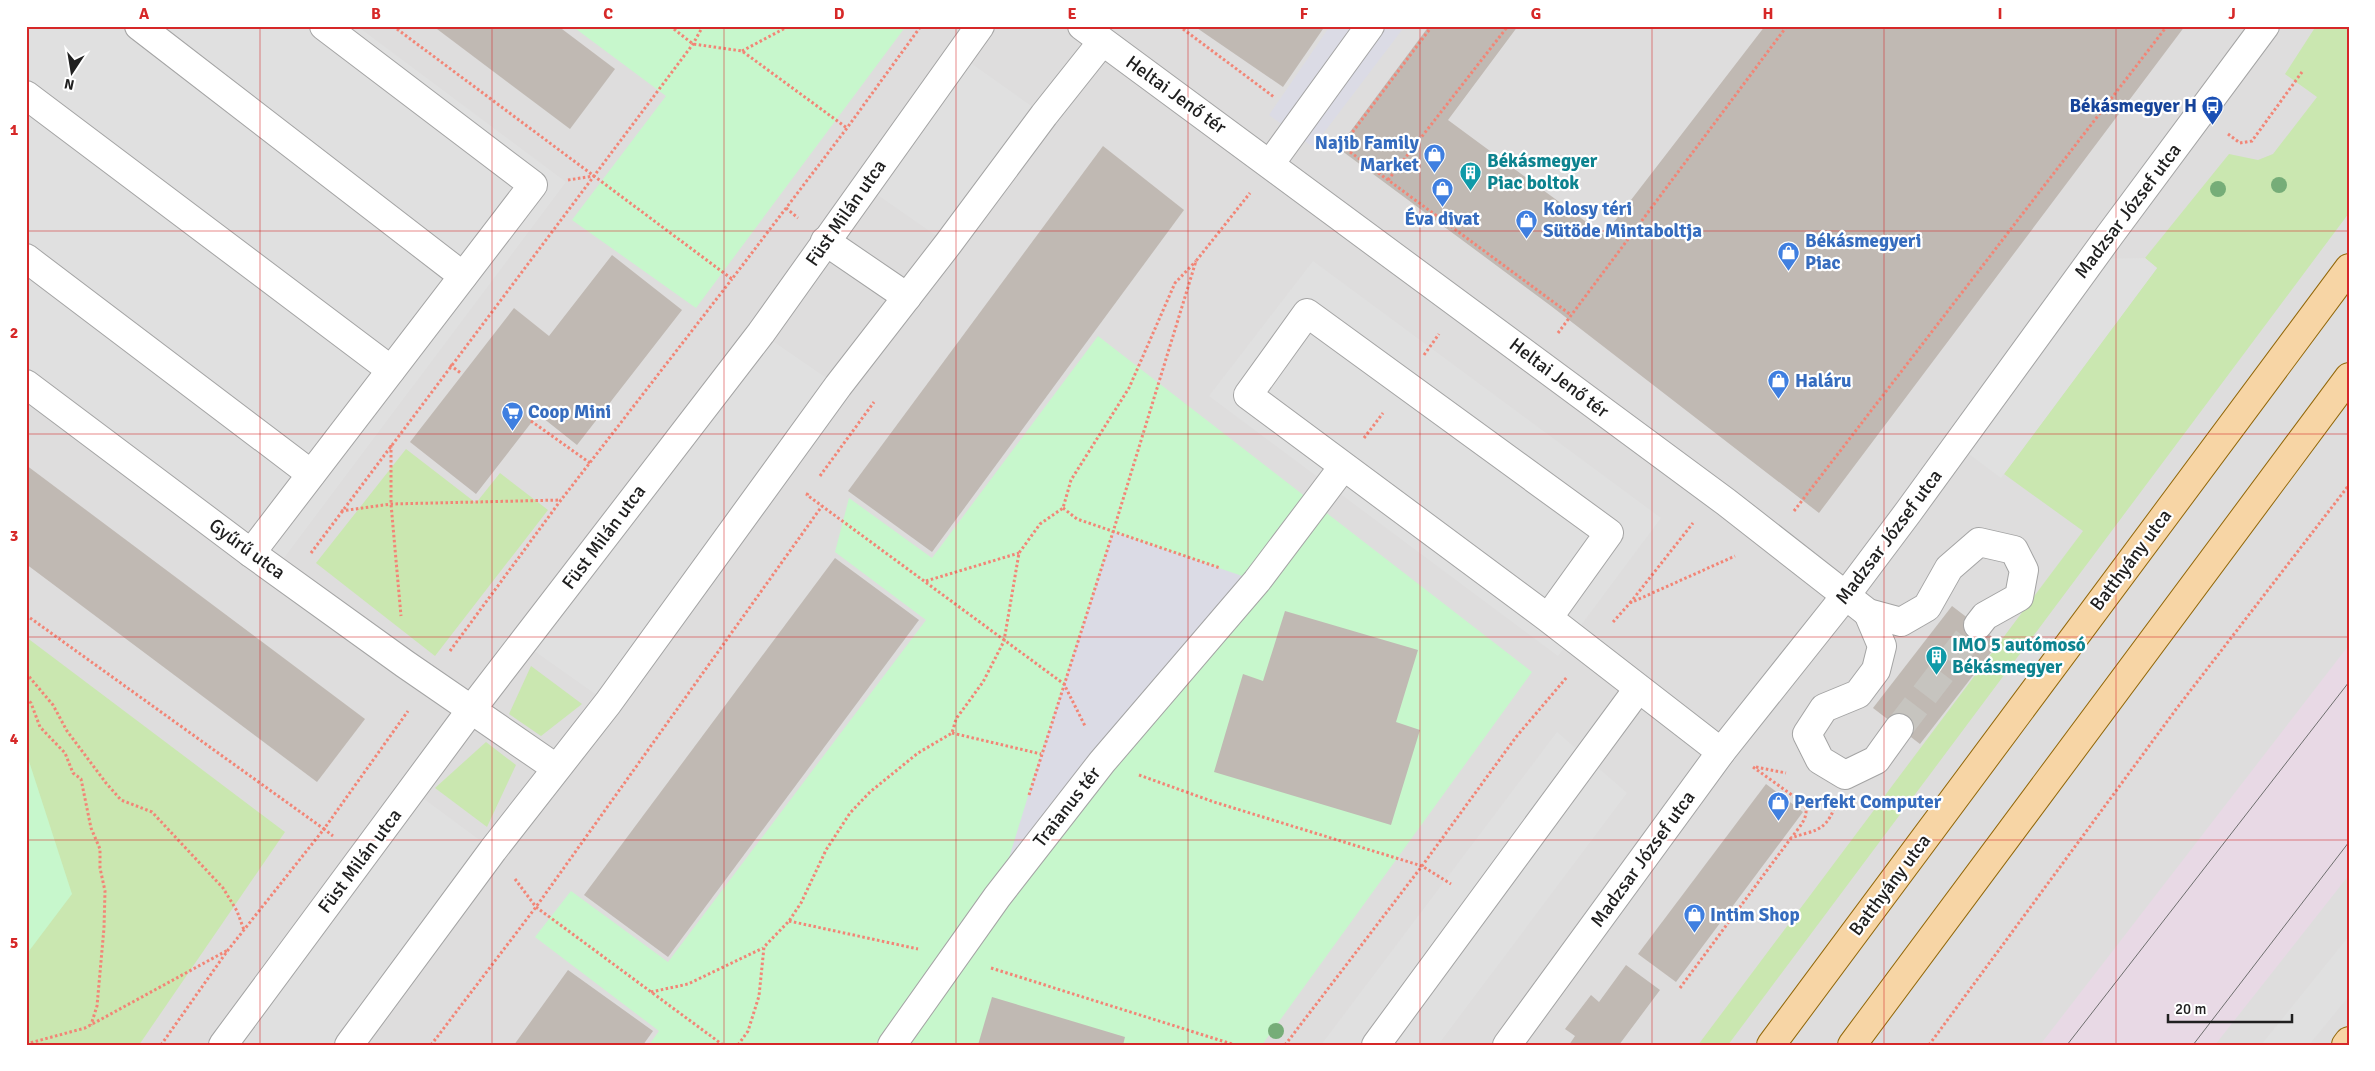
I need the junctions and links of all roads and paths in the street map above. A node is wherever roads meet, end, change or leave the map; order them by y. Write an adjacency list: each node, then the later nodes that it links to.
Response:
1 (139, 26): 31 (street)
2 (324, 26): 31 (street)
3 (393, 26): 25 (path)
4 (670, 26): 17 (path)
5 (703, 26): 17 (path)
6 (789, 26): 18 (path)
7 (921, 26): 22 (path)
8 (980, 26): 27 (street, Füst Milán utca)
9 (1179, 26): 21 (path)
10 (1370, 26): 21 (street)
11 (1432, 26): 26 (path)
12 (1508, 26): 26 (path)
13 (1787, 26): 34 (path)
14 (2167, 26): 56 (path)
15 (2265, 26): 62 (street, Madzsar József utca)
16 (1092, 34): 24 (street, Heltai Jenő tér); 33 (street)
17 (693, 44): 18 (path); 25 (path)
18 (742, 51): 22 (path)
19 (2302, 72): 23 (path)
20 (26, 95): 37 (street)
21 (1302, 118): 24 (street)
22 (847, 128): 32 (path)
23 (2222, 130)
24 (1270, 164): 29 (path); 56 (street, Heltai Jenő tér)
25 (594, 176): 32 (path); 36 (path)
26 (1388, 180): 34 (path)
27 (825, 241): 33 (street); 75 (street, Füst Milán utca)
28 (26, 258): 46 (street)
29 (1196, 261): 53 (path); 55 (path)
30 (2349, 268): 111 (main road, Batthyány utca)
31 (463, 276): 37 (street)
32 (732, 278): 44 (path)
33 (907, 297): 81 (street)
34 (1571, 315): 35 (path)
35 (1555, 337)
36 (450, 366): 38 (path); 43 (path)
37 (391, 370): 46 (street)
38 (462, 374)
39 (2349, 377): 112 (main road)
40 (26, 384): 57 (street, Gyűrű utca)
41 (877, 398): 47 (path)
42 (531, 422): 44 (path)
43 (391, 444): 51 (path); 54 (path)
44 (590, 463): 50 (path)
45 (1343, 467): 60 (street, Traianus tér); 65 (street); 65 (street)
46 (311, 474): 57 (street)
47 (818, 479)
48 (2349, 485): 113 (path)
49 (812, 487): 52 (path)
50 (561, 500): 51 (path); 71 (path)
51 (391, 504): 54 (path); 69 (path)
52 (822, 506): 61 (path); 89 (path)
53 (1063, 508): 55 (path); 58 (path)
54 (341, 511): 59 (path)
55 (1113, 532): 60 (path); 72 (path)
56 (1774, 539): 62 (street, Heltai Jenő tér); 68 (path)
57 (251, 553): 59 (street, Gyűrű utca)
58 (1019, 553): 61 (path); 67 (path)
59 (291, 581): 69 (street, Gyűrű utca)
60 (1257, 581): 80 (street, Traianus tér)
61 (926, 582): 67 (path)
62 (1846, 595): 63 (street, Heltai Jenő tér); 78 (street, Madzsar József utca)
63 (1868, 613): 66 (street); 76 (street)
64 (26, 615): 85 (path)
65 (1548, 618): 68 (street)
66 (1978, 625)
67 (1004, 641): 72 (path); 77 (path)
68 (1589, 651): 73 (street); 87 (path)
69 (405, 664): 71 (street, Gyűrű utca)
70 (26, 673): 91 (path)
71 (429, 680): 75 (street, Gyűrű utca); 85 (path)
72 (1064, 684): 79 (path); 80 (path)
73 (1638, 689): 78 (street); 88 (street)
74 (26, 698): 97 (path)
75 (471, 710): 81 (street, Gyűrű utca); 101 (street, Füst Milán utca)
76 (1899, 728)
77 (952, 733): 79 (path); 90 (path)
78 (1721, 752): 110 (street, Madzsar József utca)
79 (1041, 754): 83 (path)
80 (1102, 762): 87 (path); 94 (street, Traianus tér)
81 (556, 768): 102 (street)
82 (1796, 775): 86 (path)
83 (1026, 802)
84 (1834, 803): 86 (path)
85 (324, 829): 91 (path)
86 (1792, 838): 95 (path)
87 (1422, 866): 88 (path); 108 (path)
88 (1481, 903): 109 (street)
89 (536, 907): 96 (path); 103 (path)
90 (789, 921): 92 (path); 94 (path)
91 (244, 930): 93 (path)
92 (764, 947): 96 (path); 105 (path)
93 (228, 950): 97 (path); 100 (path)
94 (955, 957): 106 (street, Traianus tér); 107 (path)
95 (1680, 988)
96 (651, 992): 104 (path)
97 (91, 1025): 99 (path)
98 (2349, 1041): 114 (main road)
99 (26, 1044)
100 (161, 1045)
101 (223, 1045)
102 (349, 1045)
103 (430, 1045)
104 (722, 1045)
105 (738, 1045)
106 (892, 1045)
107 (1235, 1045)
108 (1285, 1045)
109 (1376, 1045)
110 (1507, 1045)
111 (1771, 1045)
112 (1852, 1045)
113 (1929, 1045)
114 (2346, 1045)

